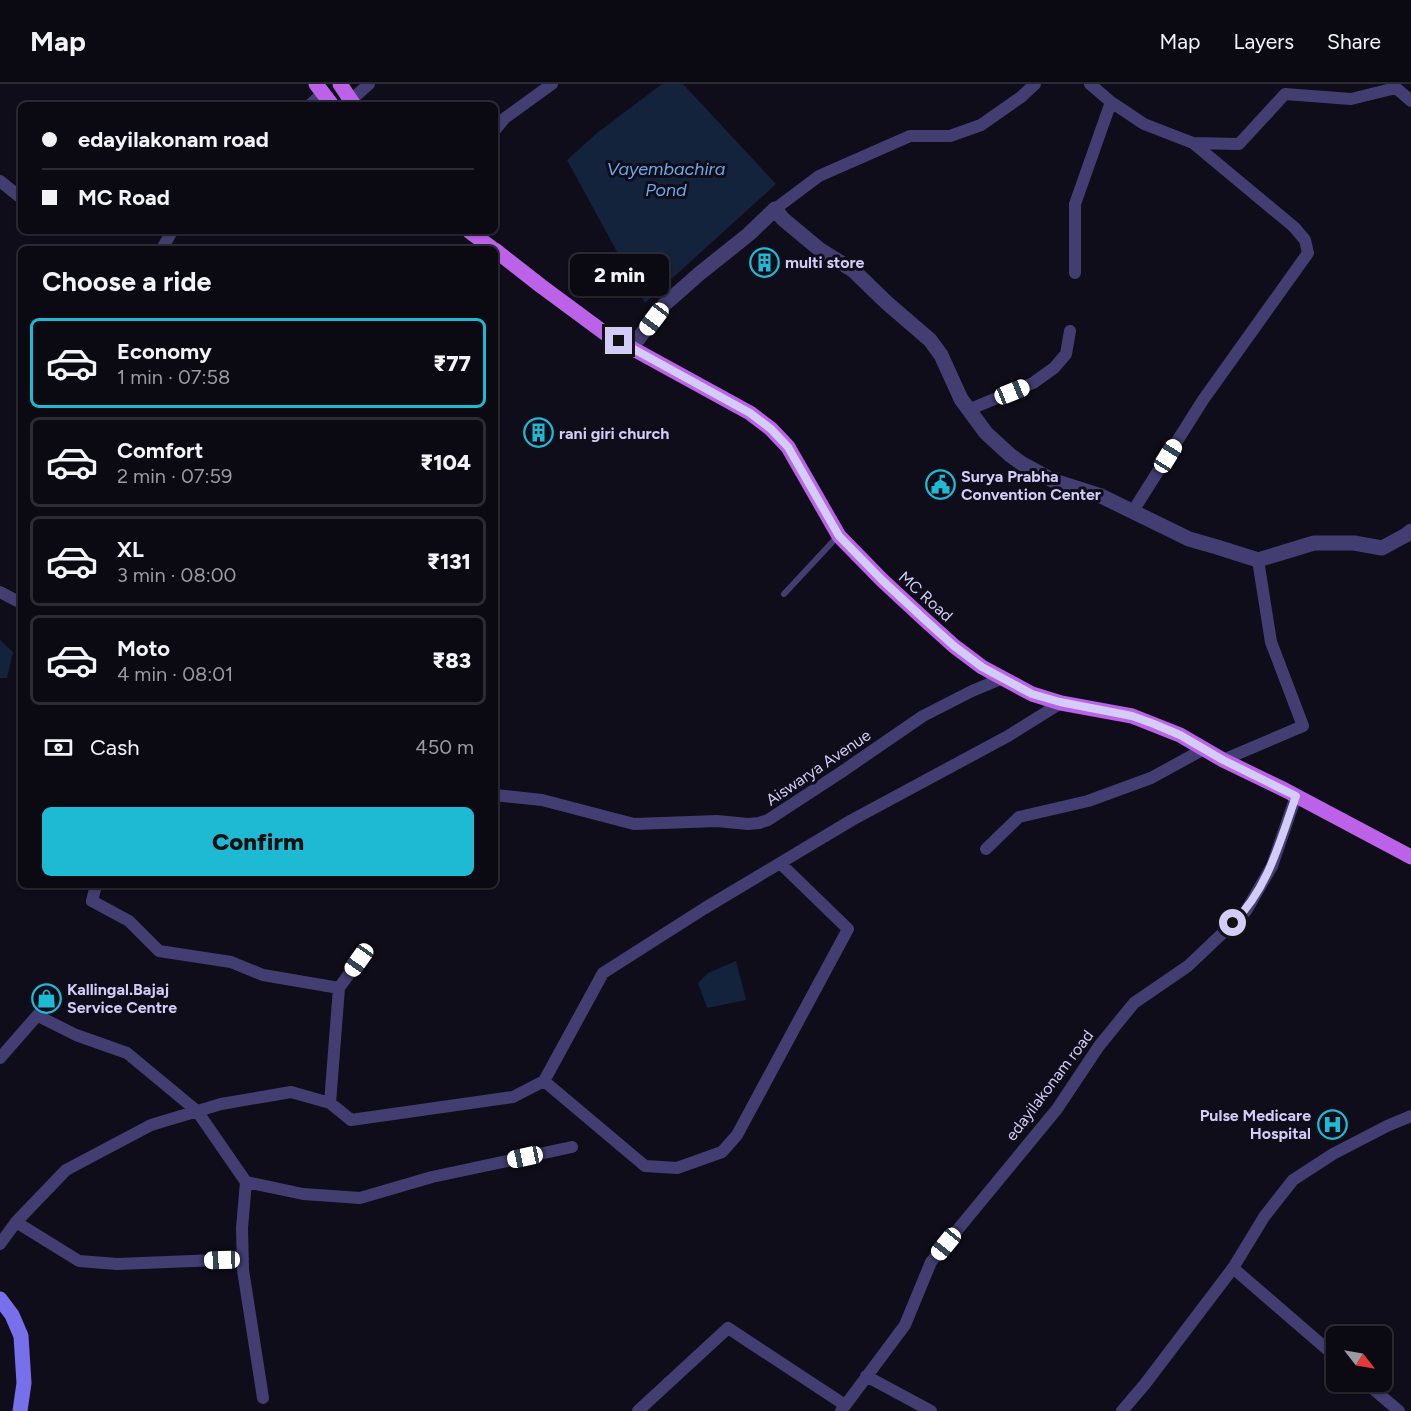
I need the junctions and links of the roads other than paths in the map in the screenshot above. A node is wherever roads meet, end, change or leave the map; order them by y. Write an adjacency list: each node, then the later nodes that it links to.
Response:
1 (340, 84): 8 (main road)
2 (369, 84): 8 (street)
3 (552, 84): 10 (street)
4 (1035, 84): 14 (street)
5 (1090, 84): 9 (street)
6 (1287, 89): 7 (street); 11 (street)
7 (1411, 101)
8 (352, 102)
9 (1111, 102): 11 (street); 18 (street)
10 (498, 126)
11 (1193, 143): 22 (street)
12 (0, 181): 13 (street)
13 (18, 196)
14 (775, 209): 20 (street); 21 (street)
15 (473, 234): 16 (main road, MC Road)
16 (487, 246)
17 (498, 255): 20 (main road, MC Road)
18 (1075, 273)
19 (1070, 331): 21 (street)
20 (631, 348): 24 (main road, MC Road)
21 (968, 410): 22 (street)
22 (1133, 511): 25 (street)
23 (1411, 531): 25 (street)
24 (839, 536): 27 (lane); 29 (main road, MC Road)
25 (1258, 560): 32 (street)
26 (0, 592): 28 (street)
27 (784, 594)
28 (18, 601)
29 (1003, 678): 30 (main road, MC Road); 33 (street, Aiswarya Avenue)
30 (1060, 702): 31 (main road, MC Road); 37 (street)
31 (1204, 749): 32 (main road, MC Road); 35 (street)
32 (1223, 760): 34 (main road, MC Road)
33 (498, 795)
34 (1296, 796): 36 (main road, MC Road); 56 (street, edayilakonam road)
35 (986, 849)
36 (1411, 857)
37 (780, 863): 44 (street); 44 (street)
38 (95, 888): 40 (street)
39 (359, 960): 40 (street)
40 (339, 988): 45 (street)
41 (51, 1001): 42 (street)
42 (38, 1016): 43 (street); 46 (street)
43 (0, 1058)
44 (544, 1081): 45 (street)
45 (330, 1103): 46 (street)
46 (198, 1111): 49 (street); 50 (street)
47 (1411, 1116): 53 (street)
48 (572, 1147): 49 (street)
49 (246, 1182): 52 (street)
50 (16, 1222): 51 (street); 52 (street)
51 (0, 1244)
52 (243, 1259): 58 (street)
53 (1233, 1268): 55 (street); 63 (street)
54 (0, 1299): 60 (main road)
55 (1326, 1348)
56 (866, 1376): 59 (street, edayilakonam road); 62 (street)
57 (1377, 1392): 64 (street)
58 (263, 1398)
59 (843, 1408): 61 (street)
60 (20, 1411)
61 (638, 1411)
62 (931, 1411)
63 (1122, 1411)
64 (1399, 1411)

